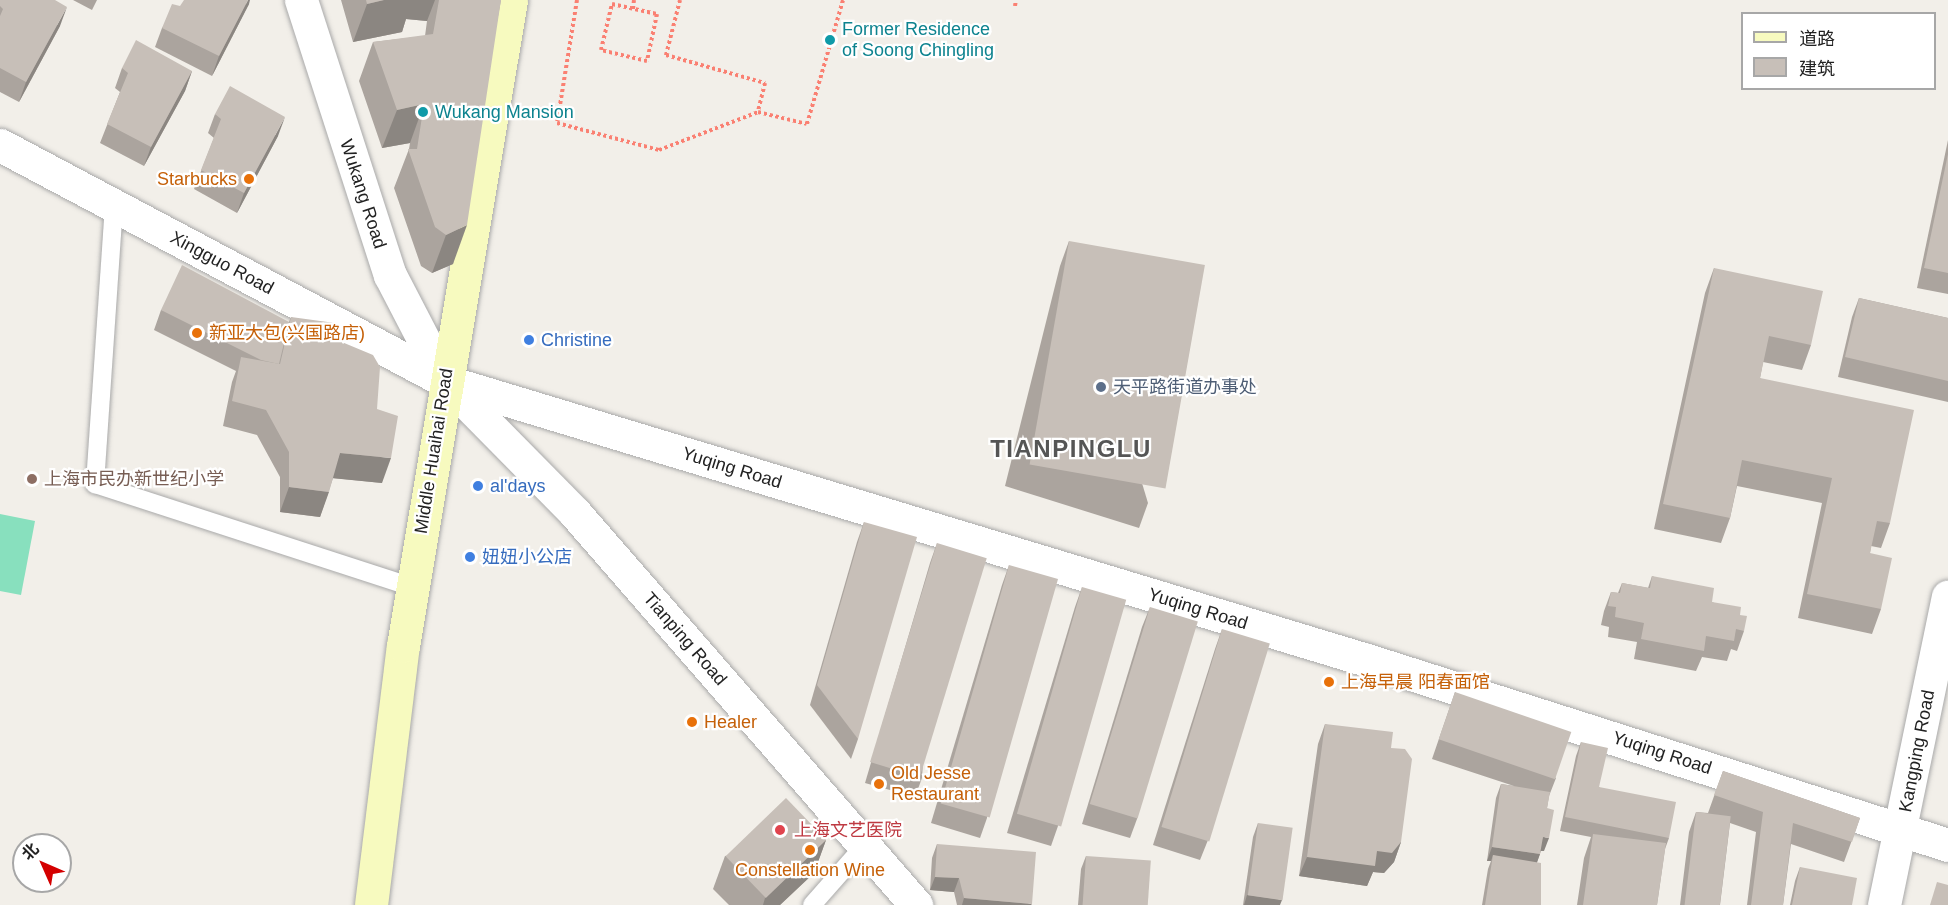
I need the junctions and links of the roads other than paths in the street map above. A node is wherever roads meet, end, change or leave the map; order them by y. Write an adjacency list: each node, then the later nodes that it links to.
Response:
1 (301, 0): 5 (street, Wukang Road)
2 (511, 0): 5 (main road, Middle Huaihai Road)
3 (0, 145): 4 (street, Xingguo Road)
4 (114, 206): 5 (street, Xingguo Road); 6 (lane)
5 (444, 381): 6 (main road, Middle Huaihai Road); 8 (street, Yuqing Road); 10 (street, Tianping Road)
6 (412, 587): 11 (main road, Middle Huaihai Road)
7 (1948, 597): 8 (street, Kangping Road)
8 (1901, 829): 9 (street, Yuqing Road); 14 (street, Kangping Road)
9 (1948, 845)
10 (864, 846): 12 (lane); 13 (street, Tianping Road)
11 (371, 905)
12 (812, 905)
13 (916, 905)
14 (1884, 905)

